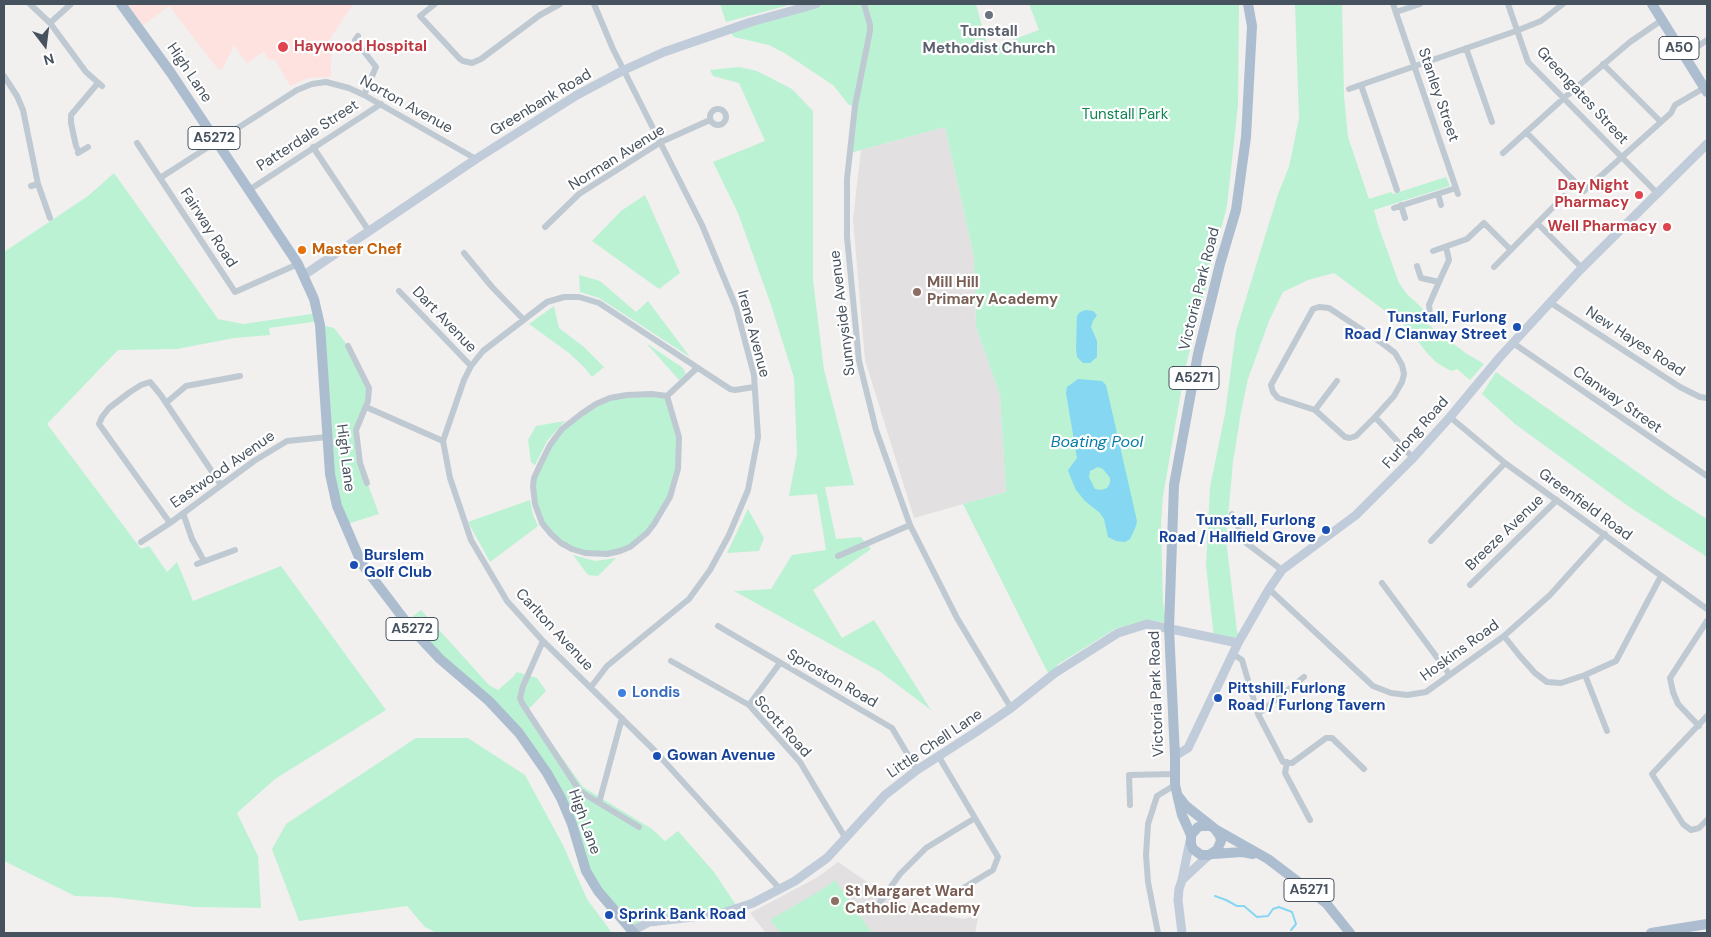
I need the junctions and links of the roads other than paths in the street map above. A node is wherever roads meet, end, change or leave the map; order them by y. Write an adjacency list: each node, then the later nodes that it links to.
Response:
1 (30, 4): 17 (street)
2 (71, 4): 17 (street)
3 (121, 4): 37 (main road, High Lane / A5272)
4 (434, 4): 5 (street)
5 (560, 4)
6 (594, 4): 25 (street, Irene Avenue)
7 (816, 4): 25 (street, Greenbank Road)
8 (864, 4): 101 (street, Sunnyside Avenue)
9 (1248, 4): 117 (main road, Victoria Park Road / A5271)
10 (1393, 4): 15 (street, Stanley Street)
11 (1420, 4): 15 (street)
12 (1508, 4): 18 (street, Greengates Street)
13 (1562, 4): 18 (street)
14 (1652, 4): 16 (main road, A50)
15 (1396, 12): 24 (street, Stanley Street)
16 (1662, 20): 22 (main road, A50); 23 (street)
17 (50, 22): 42 (street)
18 (1516, 31): 21 (street); 31 (street, Greengates Street)
19 (358, 36): 30 (street)
20 (1707, 40): 22 (street)
21 (1466, 48): 24 (street); 34 (street)
22 (1684, 56): 29 (main road, A50)
23 (1603, 64): 31 (street); 35 (street)
24 (1414, 66): 27 (street); 51 (street, Stanley Street)
25 (624, 70): 38 (street, Irene Avenue); 45 (street, Greenbank Road)
26 (4, 76): 47 (street)
27 (1361, 85): 28 (street); 50 (street)
28 (1348, 90)
29 (1706, 90): 35 (street)
30 (364, 95): 32 (street, Norton Avenue); 37 (street, Norton Avenue)
31 (1564, 98): 36 (street); 44 (street, Greengates Street)
32 (381, 104): 41 (street, Patterdale Street); 45 (street, Norton Avenue)
33 (710, 120): 38 (street, Norman Avenue)
34 (1492, 122)
35 (1661, 122): 44 (street)
36 (1526, 133): 43 (street); 44 (street)
37 (216, 142): 46 (street, Norton Avenue); 49 (main road, High Lane / A5272)
38 (661, 142): 60 (street, Norman Avenue); 82 (street, Irene Avenue)
39 (137, 143): 46 (street, Fairway Road)
40 (1707, 144): 52 (street, Furlong Road)
41 (314, 147): 49 (street, Patterdale Street); 61 (street)
42 (88, 148)
43 (1503, 153)
44 (1621, 157): 52 (street, Greengates Street)
45 (476, 159): 61 (street, Greenbank Road)
46 (160, 178): 66 (street, Fairway Road)
47 (38, 184): 48 (street); 57 (street)
48 (31, 186)
49 (249, 190): 66 (main road, High Lane / A5272)
50 (1397, 190)
51 (1438, 194): 54 (street); 55 (street)
52 (1658, 194): 69 (street, Furlong Road)
53 (1564, 196): 59 (street)
54 (1401, 205): 56 (street); 58 (street)
55 (1441, 205)
56 (1394, 208)
57 (50, 218)
58 (1405, 218)
59 (1537, 223): 63 (street); 69 (street)
60 (545, 227)
61 (369, 231): 70 (street, Greenbank Road)
62 (1446, 247): 63 (street); 64 (street); 71 (street)
63 (1511, 250): 68 (street)
64 (1433, 251)
65 (464, 253): 75 (street)
66 (298, 264): 70 (main road, High Lane / A5272)
67 (1417, 266): 71 (street)
68 (1494, 267)
69 (1582, 268): 73 (street, Furlong Road)
70 (304, 275): 90 (main road, High Lane / A5272)
71 (1439, 282): 74 (street)
72 (399, 291): 78 (street, Dart Avenue)
73 (1551, 303): 76 (street, Furlong Road); 84 (street, New Hayes Road)
74 (1430, 314)
75 (523, 319): 78 (street, Carlton Avenue); 79 (street, Carlton Avenue)
76 (1513, 343): 89 (street, Furlong Road); 94 (street, Clanway Street)
77 (348, 346): 86 (street)
78 (471, 366): 91 (street, Carlton Avenue)
79 (697, 368): 82 (street, Carlton Avenue); 83 (street)
80 (240, 376): 85 (street)
81 (1337, 381): 87 (street)
82 (754, 387): 127 (street, Irene Avenue)
83 (667, 396): 83 (street)
84 (1707, 398)
85 (166, 403): 96 (street); 100 (street)
86 (366, 407): 91 (street); 95 (street)
87 (1315, 410): 88 (street); 88 (street)
88 (1375, 417): 92 (street)
89 (1450, 417): 92 (street, Furlong Road); 93 (street, Greenfield Road)
90 (326, 437): 96 (street, Eastwood Avenue); 157 (main road, High Lane / A5272)
91 (443, 441): 119 (street, Carlton Avenue)
92 (1413, 458): 109 (street, Furlong Road)
93 (1505, 463): 97 (street, Greenfield Road); 103 (street)
94 (1707, 476)
95 (367, 483)
96 (221, 485): 98 (street, Eastwood Avenue)
97 (1557, 500): 102 (street, Greenfield Road); 112 (street, Breeze Avenue)
98 (184, 513): 100 (street, Eastwood Avenue); 107 (street)
99 (1232, 514): 109 (street)
100 (170, 523): 104 (street, Eastwood Avenue)
101 (910, 525): 106 (street); 129 (street, Sunnyside Avenue)
102 (1605, 534): 110 (street, Greenfield Road); 118 (street, Hoskins Road)
103 (1431, 541)
104 (141, 542)
105 (235, 550): 107 (street)
106 (838, 556)
107 (204, 561): 108 (street)
108 (197, 564)
109 (1282, 570): 113 (street, Furlong Road)
110 (1661, 576): 114 (street, Greenfield Road); 125 (street)
111 (1382, 583): 124 (street)
112 (1470, 585)
113 (1268, 589): 120 (street, Furlong Road); 124 (street, Hoskins Road)
114 (1707, 609)
115 (1707, 621): 133 (street)
116 (718, 626): 123 (street, Sproston Road)
117 (1170, 628): 120 (street, Little Chell Lane); 129 (street, Little Chell Lane); 135 (main road, Victoria Park Road / A5271)
118 (1504, 636): 124 (street, Hoskins Road); 125 (street)
119 (543, 642): 127 (street, Carlton Avenue); 141 (street)
120 (1238, 643): 121 (street, Furlong Road)
121 (1234, 654): 130 (street); 135 (street, Furlong Road)
122 (671, 661): 128 (street, Scott Road)
123 (780, 663): 128 (street); 139 (street, Sproston Road)
124 (1450, 675)
125 (1585, 675): 134 (street)
126 (1304, 677): 130 (street)
127 (591, 687): 132 (street, Carlton Avenue)
128 (749, 705): 149 (street, Scott Road)
129 (1012, 708): 136 (street, Little Chell Lane)
130 (1258, 714): 137 (street)
131 (1707, 716): 133 (street)
132 (622, 718): 141 (street); 153 (street, Carlton Avenue)
133 (1700, 726): 145 (street)
134 (1607, 731)
135 (1176, 756): 140 (main road, Victoria Park Road / A5271)
136 (939, 757): 139 (street, Little Chell Lane); 143 (street)
137 (1287, 762): 138 (street); 144 (street)
138 (1364, 769)
139 (917, 770): 149 (street, Little Chell Lane)
140 (1175, 784): 142 (street); 147 (main road, A5271); 148 (main road, Victoria Park Road / A5271); 158 (street)
141 (599, 802): 146 (street)
142 (1130, 805)
143 (975, 818): 154 (street); 155 (street)
144 (1310, 820)
145 (1707, 820)
146 (640, 827)
147 (1213, 827): 148 (main road); 150 (main road); 151 (main road, A5271)
148 (1190, 838): 150 (main road); 152 (street)
149 (846, 839): 153 (street, Little Chell Lane)
150 (1211, 854): 151 (main road); 152 (street)
151 (1259, 854): 160 (main road, A5271)
152 (1182, 880): 159 (street)
153 (780, 889): 157 (street, Little Chell Lane)
154 (960, 890)
155 (880, 902)
156 (1707, 924): 161 (main road)
157 (633, 932)
158 (1158, 933)
159 (1182, 933)
160 (1350, 933)
161 (1651, 933)

